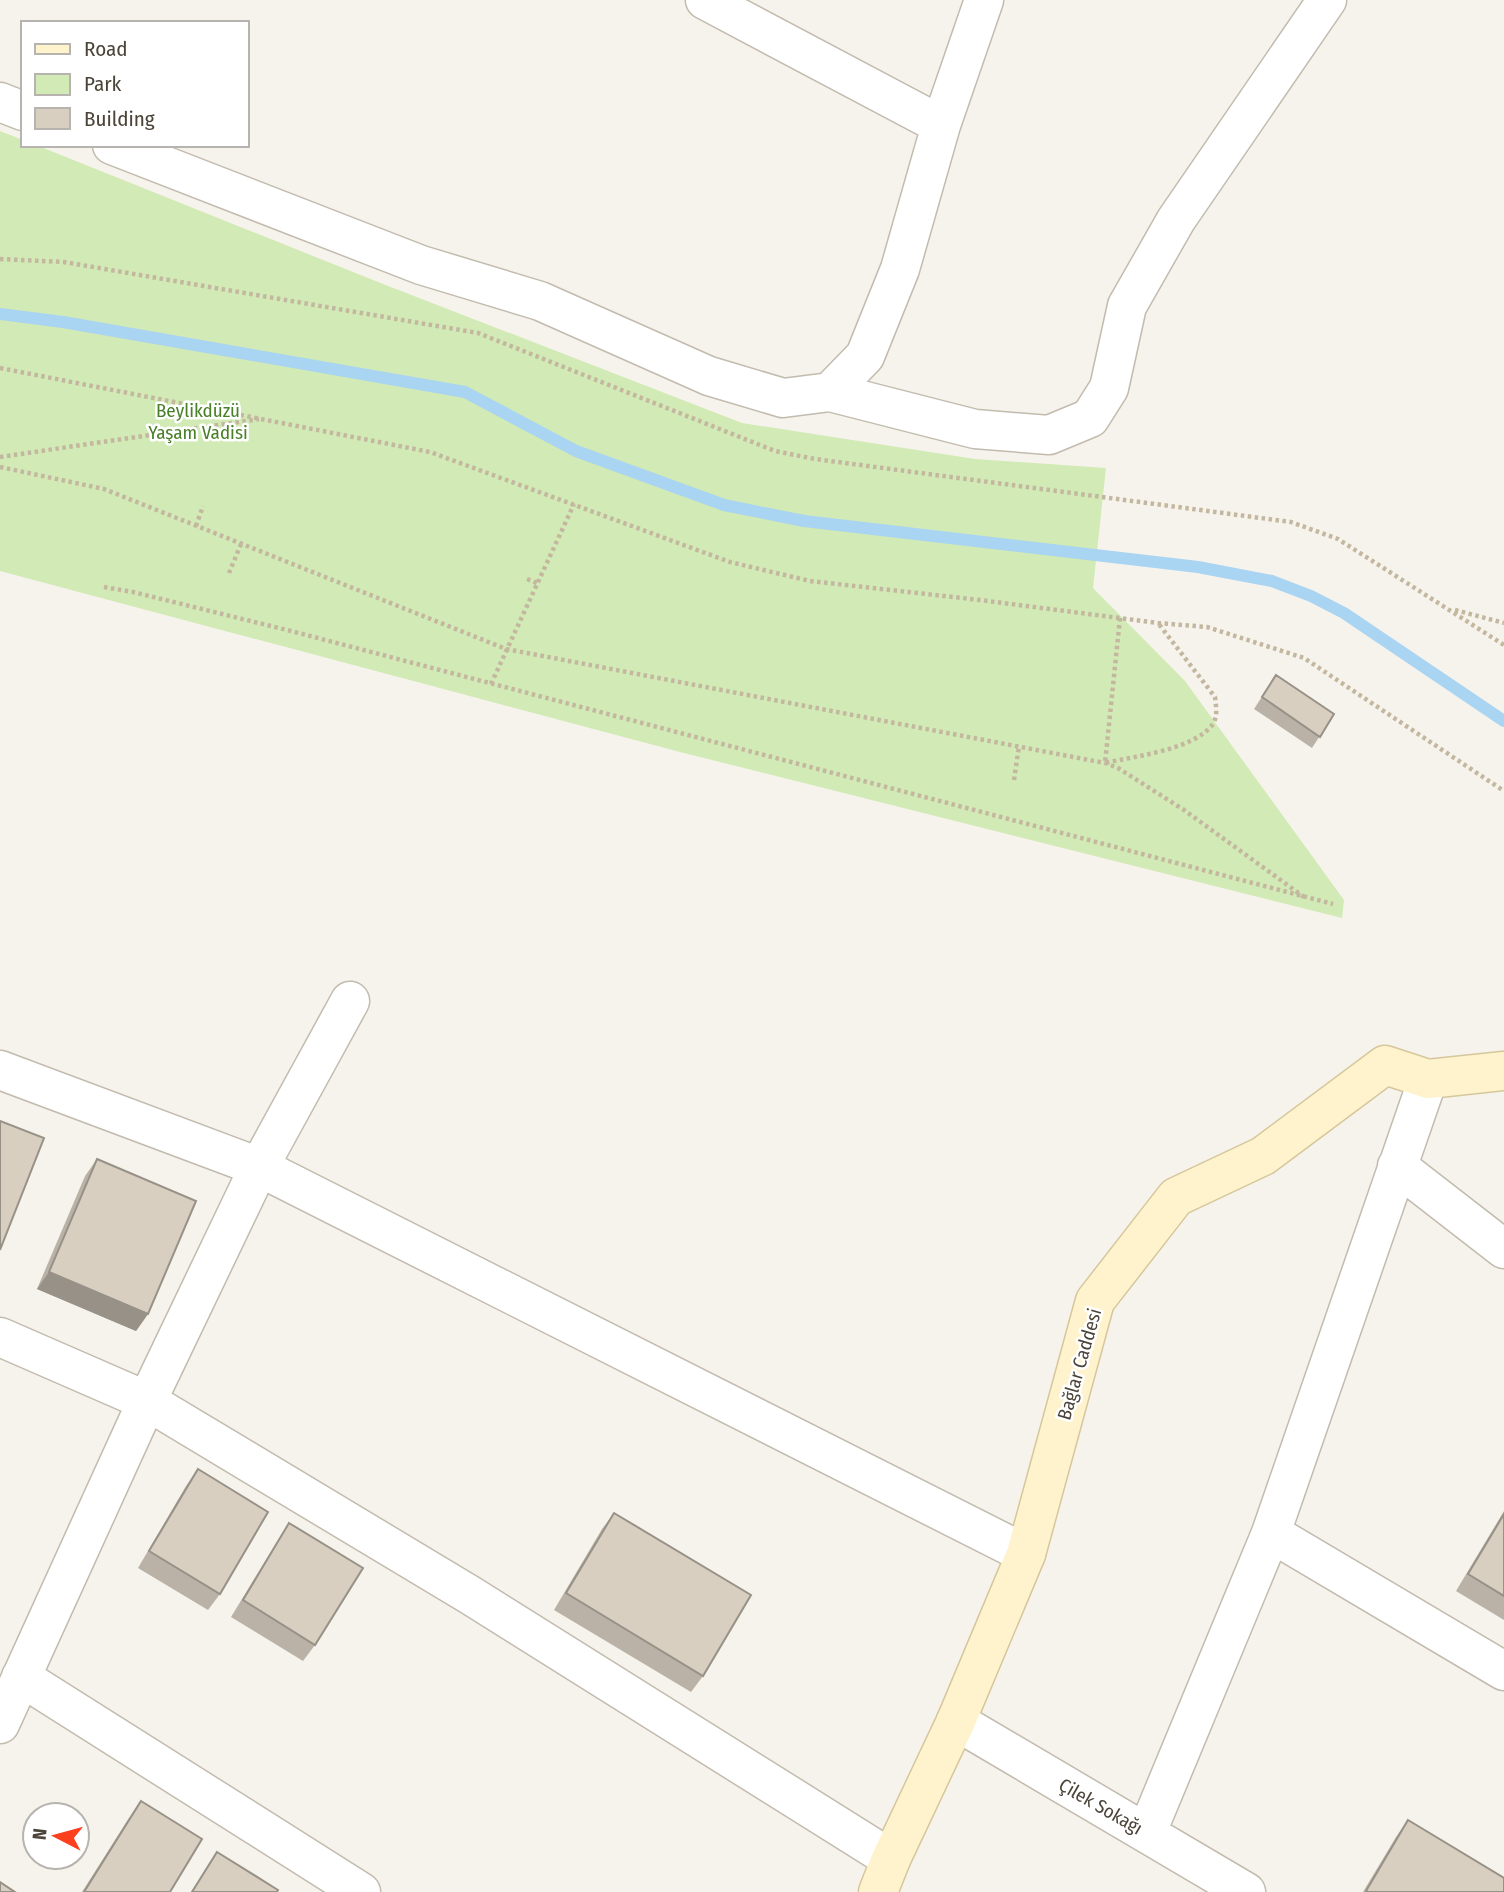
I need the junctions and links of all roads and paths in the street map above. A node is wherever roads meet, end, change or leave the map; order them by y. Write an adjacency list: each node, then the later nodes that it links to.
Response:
1 (705, 0): 6 (street)
2 (984, 0): 6 (street)
3 (1326, 0): 9 (street)
4 (0, 102): 5 (street)
5 (21, 110)
6 (941, 125): 9 (street)
7 (117, 147): 9 (street)
8 (0, 368): 10 (path)
9 (830, 392)
10 (264, 418): 11 (path); 13 (path)
11 (0, 457)
12 (0, 467): 15 (path)
13 (574, 504): 19 (path); 22 (path)
14 (203, 506): 15 (path)
15 (196, 526): 16 (path)
16 (241, 544): 17 (path); 25 (path)
17 (229, 573)
18 (527, 579): 19 (path)
19 (537, 583): 25 (path)
20 (104, 587): 26 (path)
21 (1451, 609): 24 (path)
22 (1120, 618): 23 (path); 28 (path)
23 (1158, 623): 28 (path); 30 (path)
24 (1504, 623)
25 (506, 649): 26 (path); 27 (path)
26 (491, 684): 31 (path)
27 (1019, 746): 28 (path); 29 (path)
28 (1105, 763): 31 (path)
29 (1014, 780)
30 (1504, 791)
31 (1304, 897): 32 (path)
32 (1333, 904)
33 (350, 1001): 38 (street)
34 (0, 1070): 38 (street)
35 (1504, 1072): 36 (street, Bağlar Caddesi)
36 (1428, 1079): 37 (street); 43 (street, Bağlar Caddesi)
37 (1397, 1166): 39 (street); 42 (street)
38 (259, 1167): 41 (street); 43 (street)
39 (1504, 1249)
40 (0, 1337): 41 (street)
41 (147, 1401): 45 (street); 49 (street)
42 (1270, 1533): 44 (street); 48 (street)
43 (1026, 1554): 46 (street, Bağlar Caddesi)
44 (1504, 1671)
45 (21, 1677): 47 (street); 50 (street)
46 (956, 1721): 48 (street, Çilek Sokağı); 49 (street, Bağlar Caddesi)
47 (0, 1724)
48 (1147, 1832): 51 (street, Çilek Sokağı)
49 (884, 1876)
50 (361, 1892)
51 (1245, 1892)

